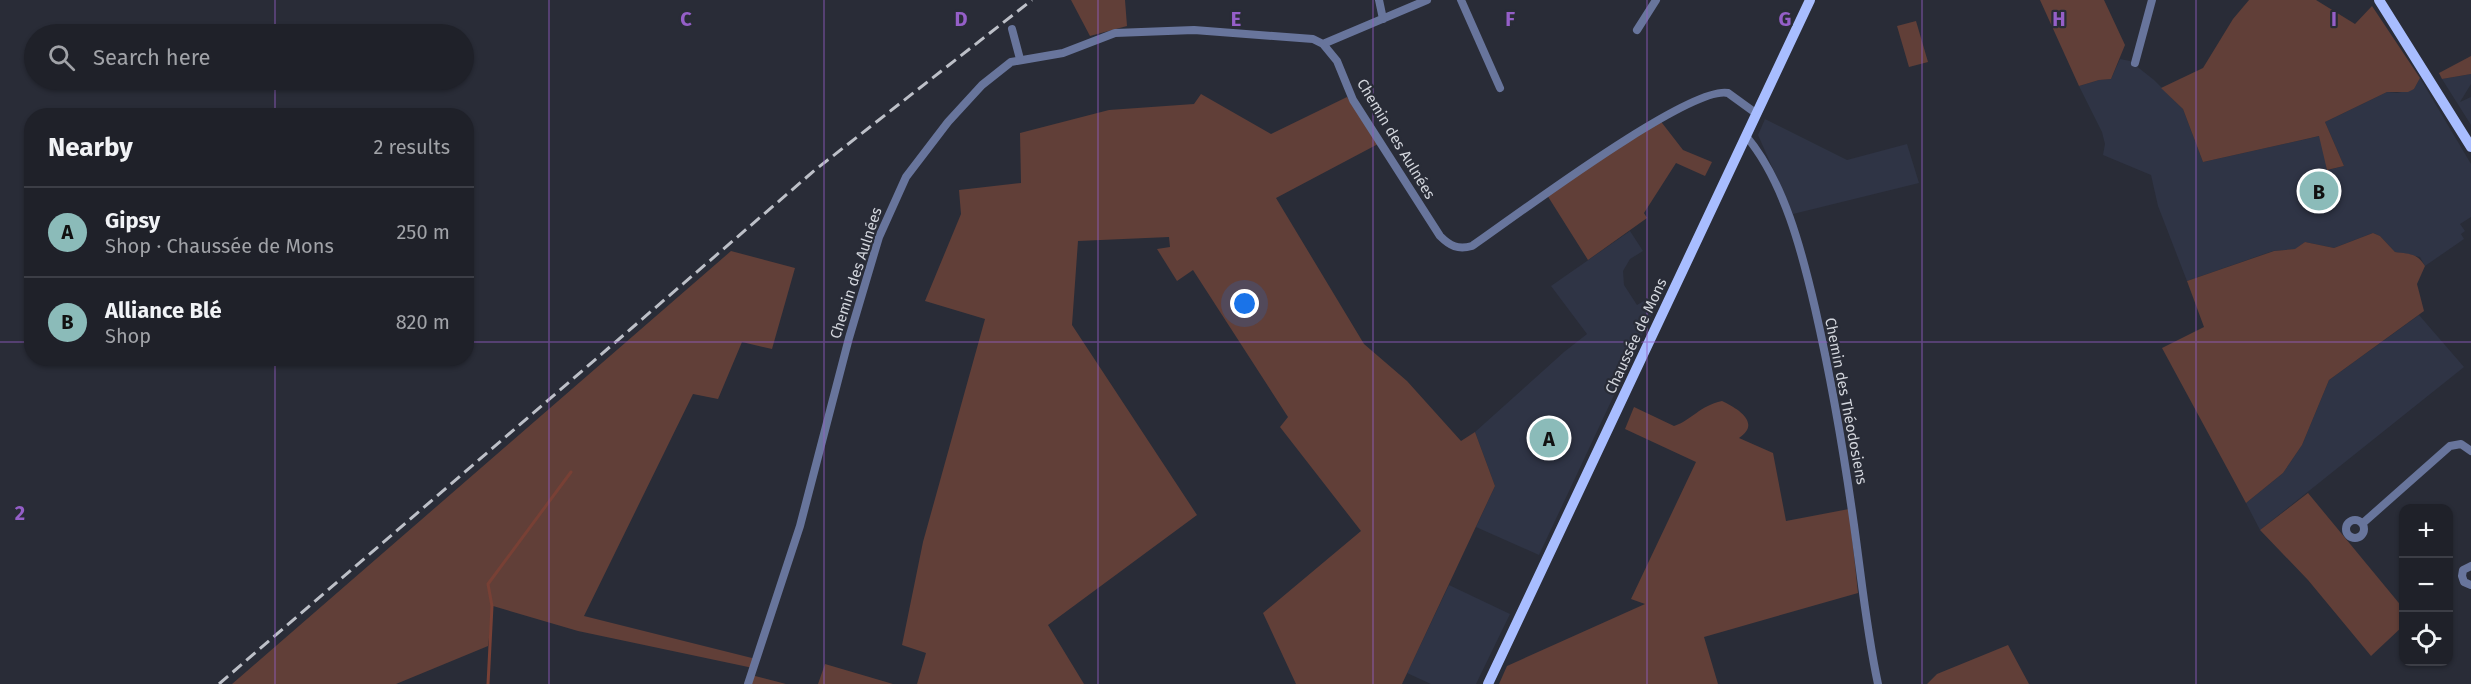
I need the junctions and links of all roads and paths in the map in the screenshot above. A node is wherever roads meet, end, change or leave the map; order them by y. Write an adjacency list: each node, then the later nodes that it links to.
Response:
1 (1378, 0): 8 (street)
2 (1427, 0): 8 (street)
3 (1461, 0): 14 (street)
4 (1656, 0): 10 (street)
5 (1810, 0): 15 (main road, Chaussée de Mons)
6 (2151, 0): 13 (street)
7 (2379, 0): 17 (main road)
8 (1383, 19): 11 (street)
9 (1012, 29): 12 (street)
10 (1638, 30)
11 (1323, 44): 12 (street, Chemin des Aulnées); 15 (street, Chemin des Aulnées)
12 (1020, 59): 22 (street, Chemin des Aulnées)
13 (2134, 63)
14 (1500, 88)
15 (1756, 114): 16 (main road, Chaussée de Mons)
16 (1746, 136): 23 (main road, Chaussée de Mons); 24 (street, Chemin des Théodosiens)
17 (2471, 147)
18 (2471, 451): 19 (street)
19 (2362, 523)
20 (2471, 566): 21 (street)
21 (2471, 585)
22 (748, 684)
23 (1488, 684)
24 (1878, 684)

